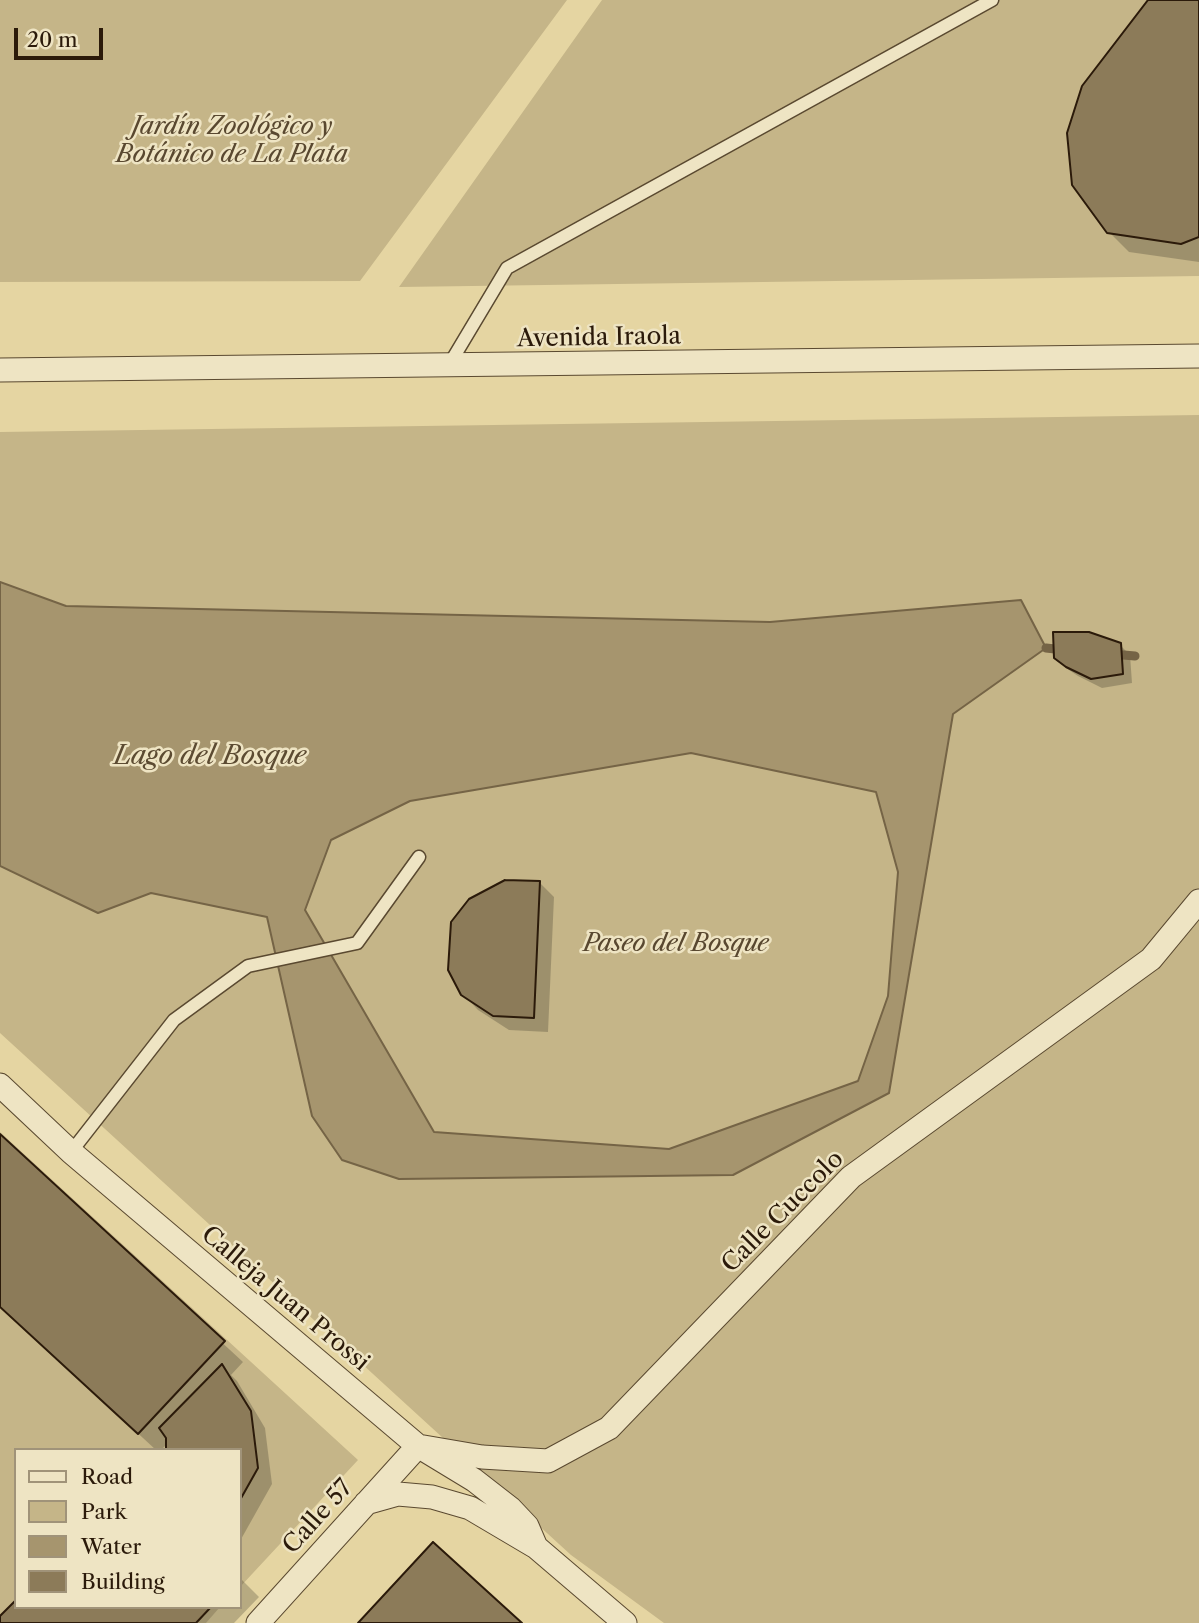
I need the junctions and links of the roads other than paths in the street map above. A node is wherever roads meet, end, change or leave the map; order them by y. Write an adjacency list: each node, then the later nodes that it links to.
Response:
1 (992, 0): 3 (lane)
2 (1199, 356): 3 (street, Avenida Iraola)
3 (449, 366): 4 (street, Avenida Iraola)
4 (0, 370)
5 (419, 857): 8 (lane)
6 (1199, 901): 9 (street, Calle Cuccolo)
7 (0, 1085): 8 (street, Calleja Juan Prossi)
8 (71, 1152): 9 (street, Calleja Juan Prossi)
9 (418, 1446): 10 (street, Calle 57); 11 (street, Calleja Juan Prossi)
10 (366, 1503): 11 (street, Calleja Juan Prossi); 12 (street, Calle 57)
11 (536, 1548): 13 (street, Calleja Juan Prossi)
12 (258, 1623)
13 (625, 1623)

